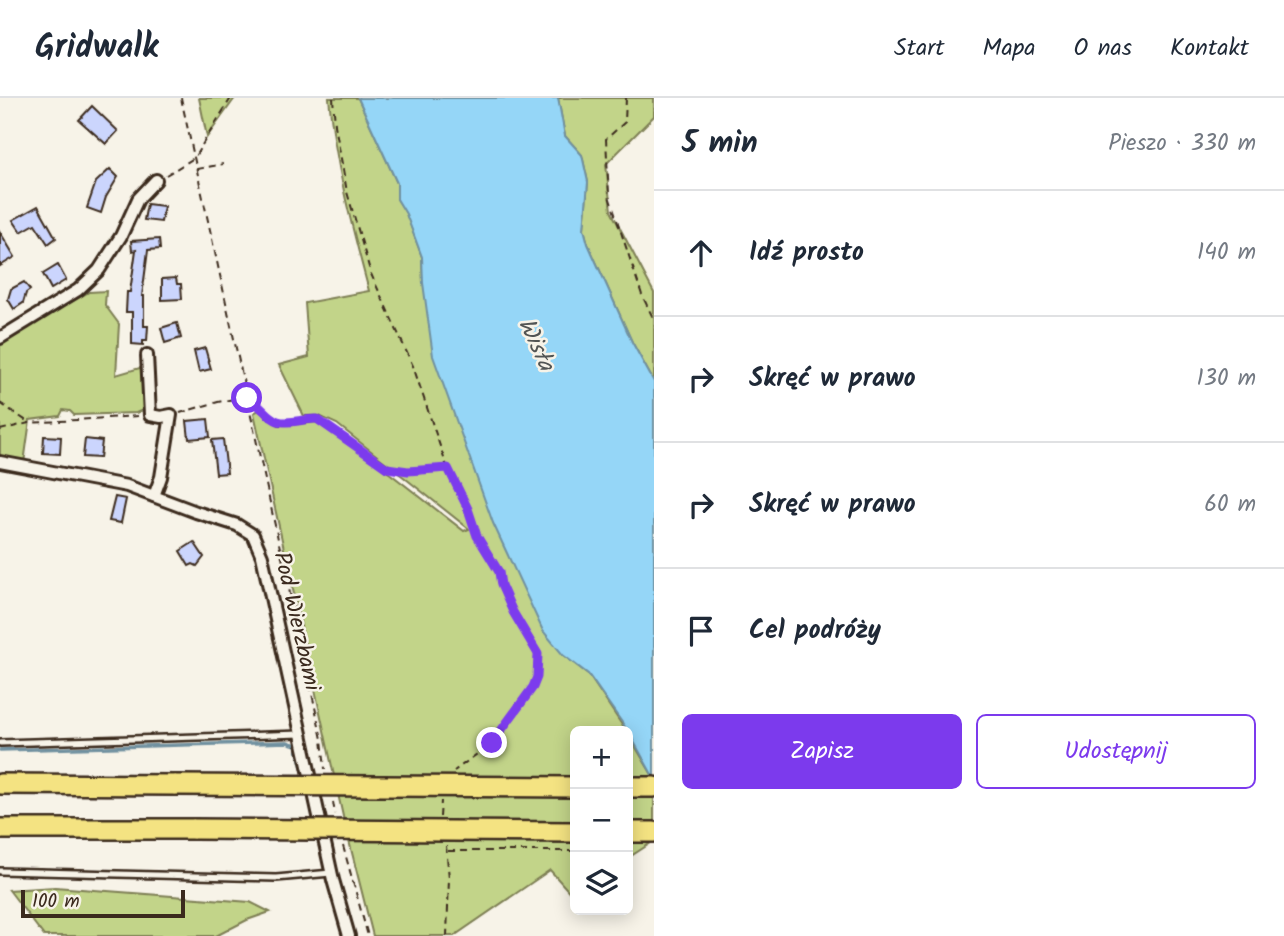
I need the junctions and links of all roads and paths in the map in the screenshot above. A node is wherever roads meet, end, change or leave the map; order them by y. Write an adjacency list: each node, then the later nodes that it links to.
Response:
1 (181, 98): 5 (path)
2 (231, 98): 5 (path)
3 (333, 98): 19 (path)
4 (626, 98): 9 (path)
5 (194, 158): 7 (path); 8 (path)
6 (223, 163): 7 (path)
7 (197, 169): 12 (path)
8 (156, 180): 10 (street)
9 (654, 320)
10 (0, 338)
11 (147, 355): 14 (street)
12 (247, 398): 15 (path); 19 (path); 23 (path)
13 (0, 403): 16 (path)
14 (150, 415): 15 (street); 16 (path)
15 (171, 415): 20 (street)
16 (29, 423): 17 (path)
17 (0, 430)
18 (0, 462): 20 (street, Pod Wierzbami)
19 (448, 468): 24 (path)
20 (154, 496): 21 (street, Pod Wierzbami)
21 (302, 734): 22 (lane); 42 (street, Pod Wierzbami)
22 (0, 743)
23 (326, 771)
24 (452, 774)
25 (0, 784): 26 (highway, bridge)
26 (570, 787)
27 (633, 787): 28 (highway)
28 (654, 787)
29 (331, 797): 31 (path)
30 (441, 798): 32 (path)
31 (337, 822)
32 (442, 828)
33 (0, 829): 34 (highway, bridge)
34 (570, 832)
35 (633, 832): 36 (highway)
36 (654, 832)
37 (444, 839): 39 (path)
38 (343, 848): 44 (path)
39 (447, 851): 40 (path); 45 (path)
40 (570, 852)
41 (0, 871): 42 (lane)
42 (331, 873): 43 (street, Pod Wierzbami)
43 (349, 936)
44 (368, 936)
45 (447, 936)

